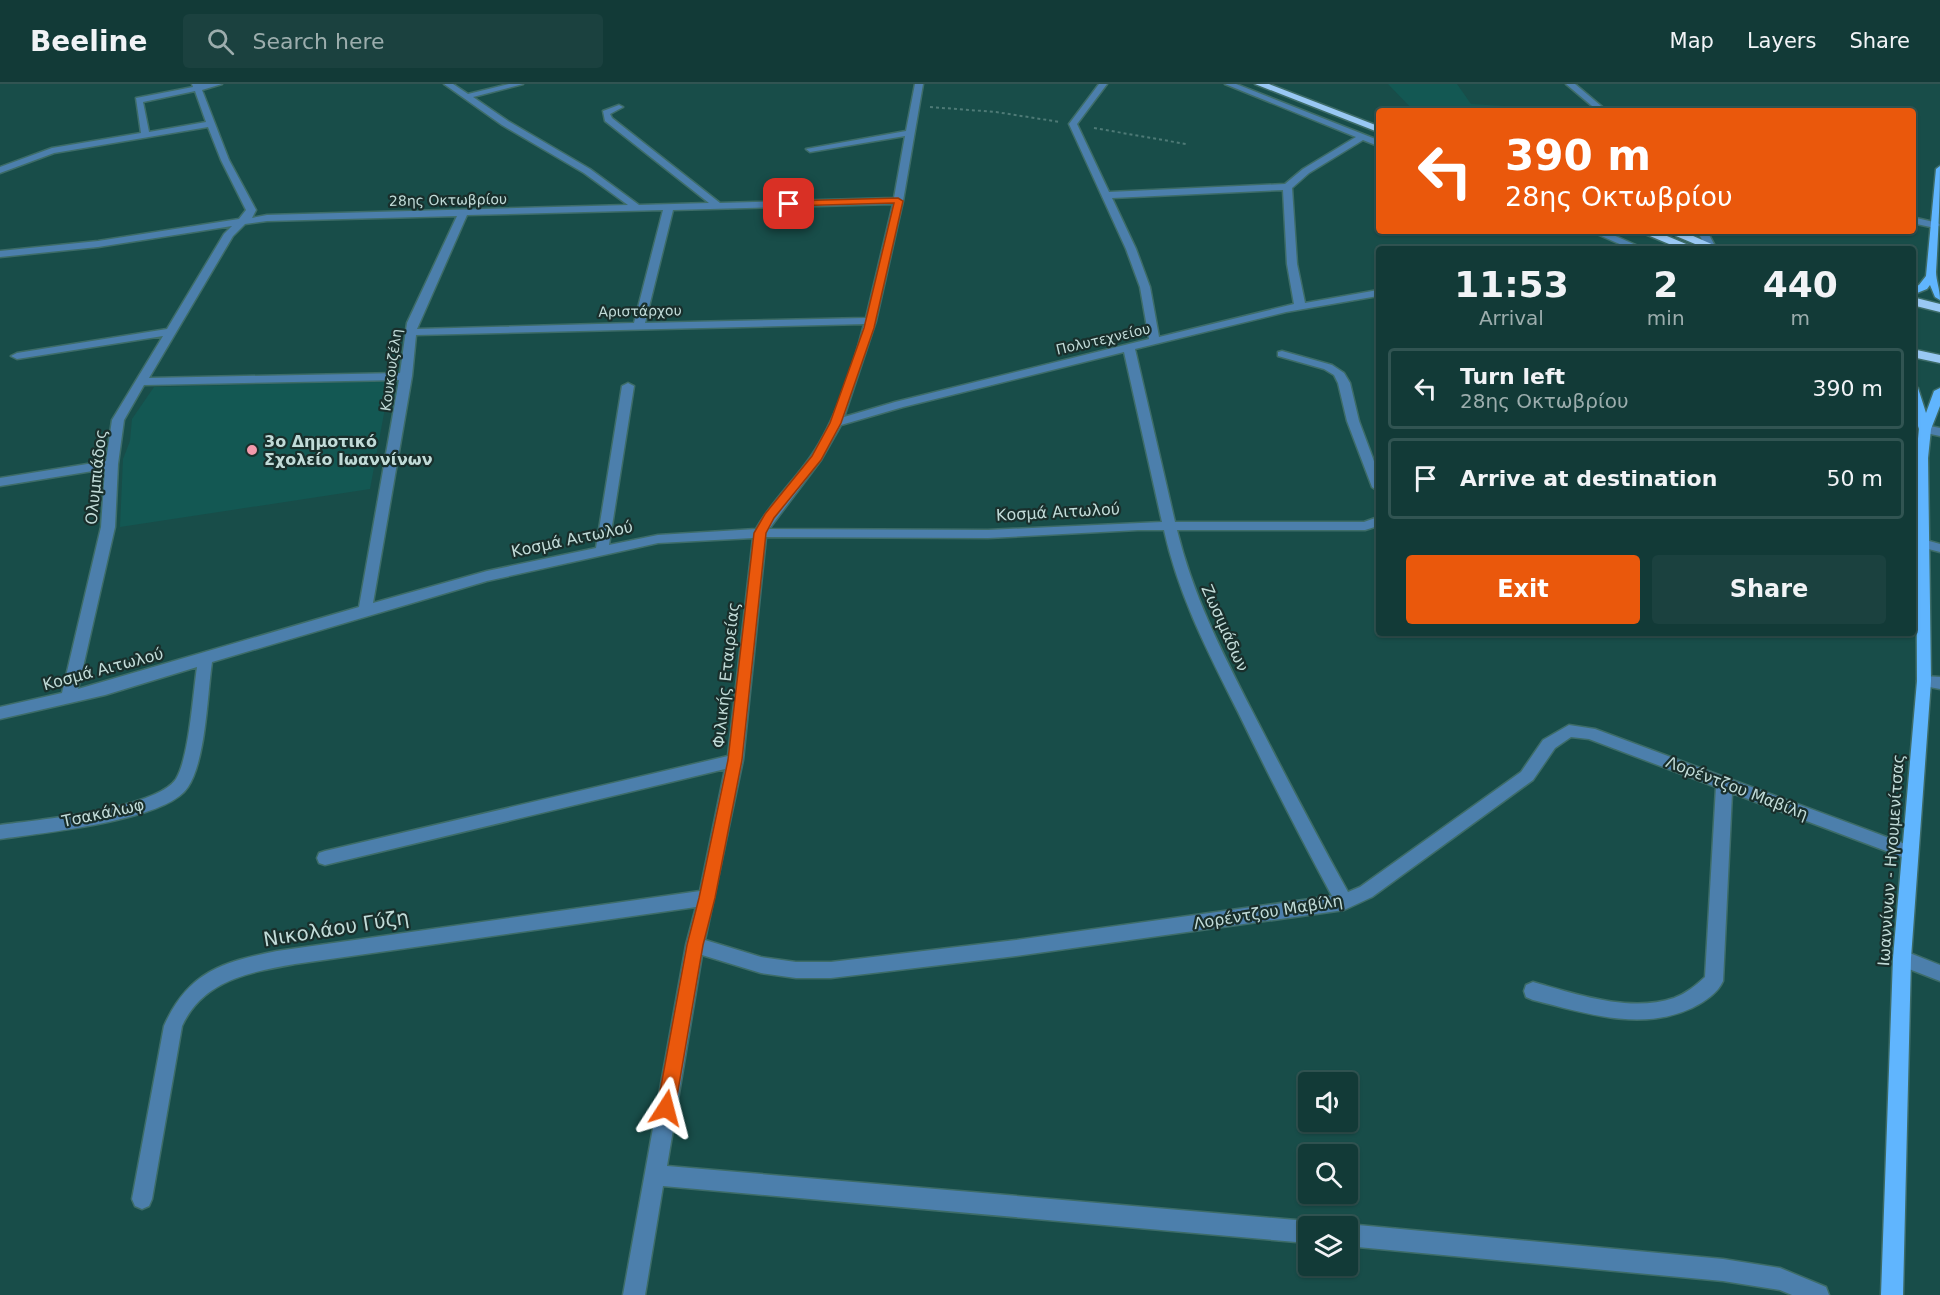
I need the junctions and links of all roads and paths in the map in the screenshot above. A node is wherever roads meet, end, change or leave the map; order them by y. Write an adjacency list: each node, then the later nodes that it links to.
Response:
1 (218, 84): 10 (street)
2 (448, 84): 11 (street)
3 (519, 84): 11 (street)
4 (919, 84): 13 (street, Φιλικής Εταιρείας)
5 (1103, 84): 17 (street)
6 (1229, 84): 21 (street)
7 (1260, 84): 18 (highway)
8 (1286, 84): 15 (highway)
9 (1570, 84): 14 (street)
10 (197, 86): 16 (street); 20 (street)
11 (465, 97): 32 (street)
12 (619, 107): 31 (street)
13 (915, 108): 17 (path); 19 (street, Φιλικής Εταιρείας)
14 (1599, 108)
15 (1376, 118)
16 (212, 124): 20 (street); 34 (street)
17 (1073, 124): 23 (path); 28 (street)
18 (1376, 128)
19 (911, 133): 24 (street); 29 (street, Φιλικής Εταιρείας)
20 (145, 135): 26 (street)
21 (1362, 137): 22 (street); 27 (street)
22 (1376, 142)
23 (1186, 144)
24 (810, 149)
25 (1940, 169): 36 (main road)
26 (0, 170)
27 (1287, 187): 28 (street); 49 (street)
28 (1107, 195): 55 (street)
29 (898, 201): 31 (street, 28ης Οκτωβρίου); 51 (street, Φιλικής Εταιρείας)
30 (669, 206): 31 (street, 28ης Οκτωβρίου); 32 (street, 28ης Οκτωβρίου); 52 (street)
31 (718, 206)
32 (636, 207): 33 (street, 28ης Οκτωβρίου)
33 (463, 213): 34 (street, 28ης Οκτωβρίου); 54 (street, Κουκουζέλη)
34 (244, 220): 43 (street, 28ης Οκτωβρίου); 53 (street, Ολυμπιάδος)
35 (1916, 221): 36 (street)
36 (1935, 225): 44 (main road)
37 (1602, 234): 40 (street)
38 (1652, 234): 41 (highway)
39 (1678, 234): 42 (highway)
40 (1632, 246)
41 (1684, 246)
42 (1708, 246)
43 (0, 254)
44 (1931, 276): 45 (main road); 47 (main road)
45 (1916, 290)
46 (1376, 293): 49 (street, Πολυτεχνείου)
47 (1940, 297)
48 (1916, 303): 50 (highway)
49 (1300, 306): 55 (street, Πολυτεχνείου)
50 (1940, 308)
51 (871, 321): 52 (street, Αριστάρχου); 66 (street, Φιλικής Εταιρείας)
52 (639, 326): 54 (street, Αριστάρχου)
53 (172, 331): 59 (street); 62 (street, Ολυμπιάδος)
54 (410, 332): 61 (street, Κουκουζέλη)
55 (1155, 342): 56 (street, Πολυτεχνείου)
56 (1129, 348): 66 (street, Πολυτεχνείου); 74 (street, Ζωσιμάδων)
57 (1282, 354): 71 (street)
58 (1916, 354): 60 (highway)
59 (17, 356)
60 (1940, 359)
61 (406, 376): 62 (street); 79 (street, Κουκουζέλη)
62 (139, 382): 69 (street, Ολυμπιάδος)
63 (628, 386): 77 (street)
64 (1940, 391): 67 (main road, Ιωαννίνων - Ηγουμενίτσας)
65 (1916, 396): 67 (main road, Ιωαννίνων - Ηγουμενίτσας)
66 (836, 423): 75 (street, Φιλικής Εταιρείας)
67 (1932, 430): 68 (main road, Ιωαννίνων - Ηγουμενίτσας)
68 (1917, 457): 72 (main road, Ιωαννίνων - Ηγουμενίτσας)
69 (112, 464): 70 (street); 82 (street, Ολυμπιάδος)
70 (0, 482)
71 (1376, 482)
72 (1918, 494): 78 (main road, Ιωαννίνων - Ηγουμενίτσας)
73 (1376, 522): 74 (street, Κοσμά Αιτωλού)
74 (1170, 526): 75 (street, Κοσμά Αιτωλού); 90 (street, Ζωσιμάδων)
75 (760, 533): 77 (street, Κοσμά Αιτωλού); 84 (street, Φιλικής Εταιρείας)
76 (1940, 548): 78 (street)
77 (602, 550): 79 (street, Κοσμά Αιτωλού)
78 (1919, 551): 81 (main road, Ιωαννίνων - Ηγουμενίτσας)
79 (365, 610): 80 (street, Κοσμά Αιτωλού)
80 (205, 659): 82 (street, Κοσμά Αιτωλού); 86 (street, Τσακάλωφ)
81 (1932, 682): 87 (main road, Ιωαννίνων - Ηγουμενίτσας)
82 (69, 698): 83 (street, Κοσμά Αιτωλού)
83 (0, 713)
84 (735, 760): 88 (street); 89 (street, Φιλικής Εταιρείας)
85 (1724, 783): 87 (street, Λορέντζου Μαβίλη); 90 (street, Λορέντζου Μαβίλη); 94 (street)
86 (0, 832)
87 (1910, 853): 92 (main road, Ιωαννίνων - Ηγουμενίτσας)
88 (325, 858)
89 (707, 898): 91 (street, Φιλικής Εταιρείας); 96 (street, Νικολάου Γύζη)
90 (1344, 902): 91 (street, Λορέντζου Μαβίλη)
91 (695, 945): 95 (street, Φιλικής Εταιρείας)
92 (1902, 958): 93 (street); 101 (main road, Ιωαννίνων - Ηγουμενίτσας)
93 (1940, 973)
94 (1533, 991)
95 (655, 1175): 97 (street); 99 (street, Φιλικής Εταιρείας)
96 (142, 1199)
97 (1298, 1231)
98 (1358, 1236): 100 (street)
99 (634, 1295)
100 (1818, 1295)
101 (1892, 1295)

